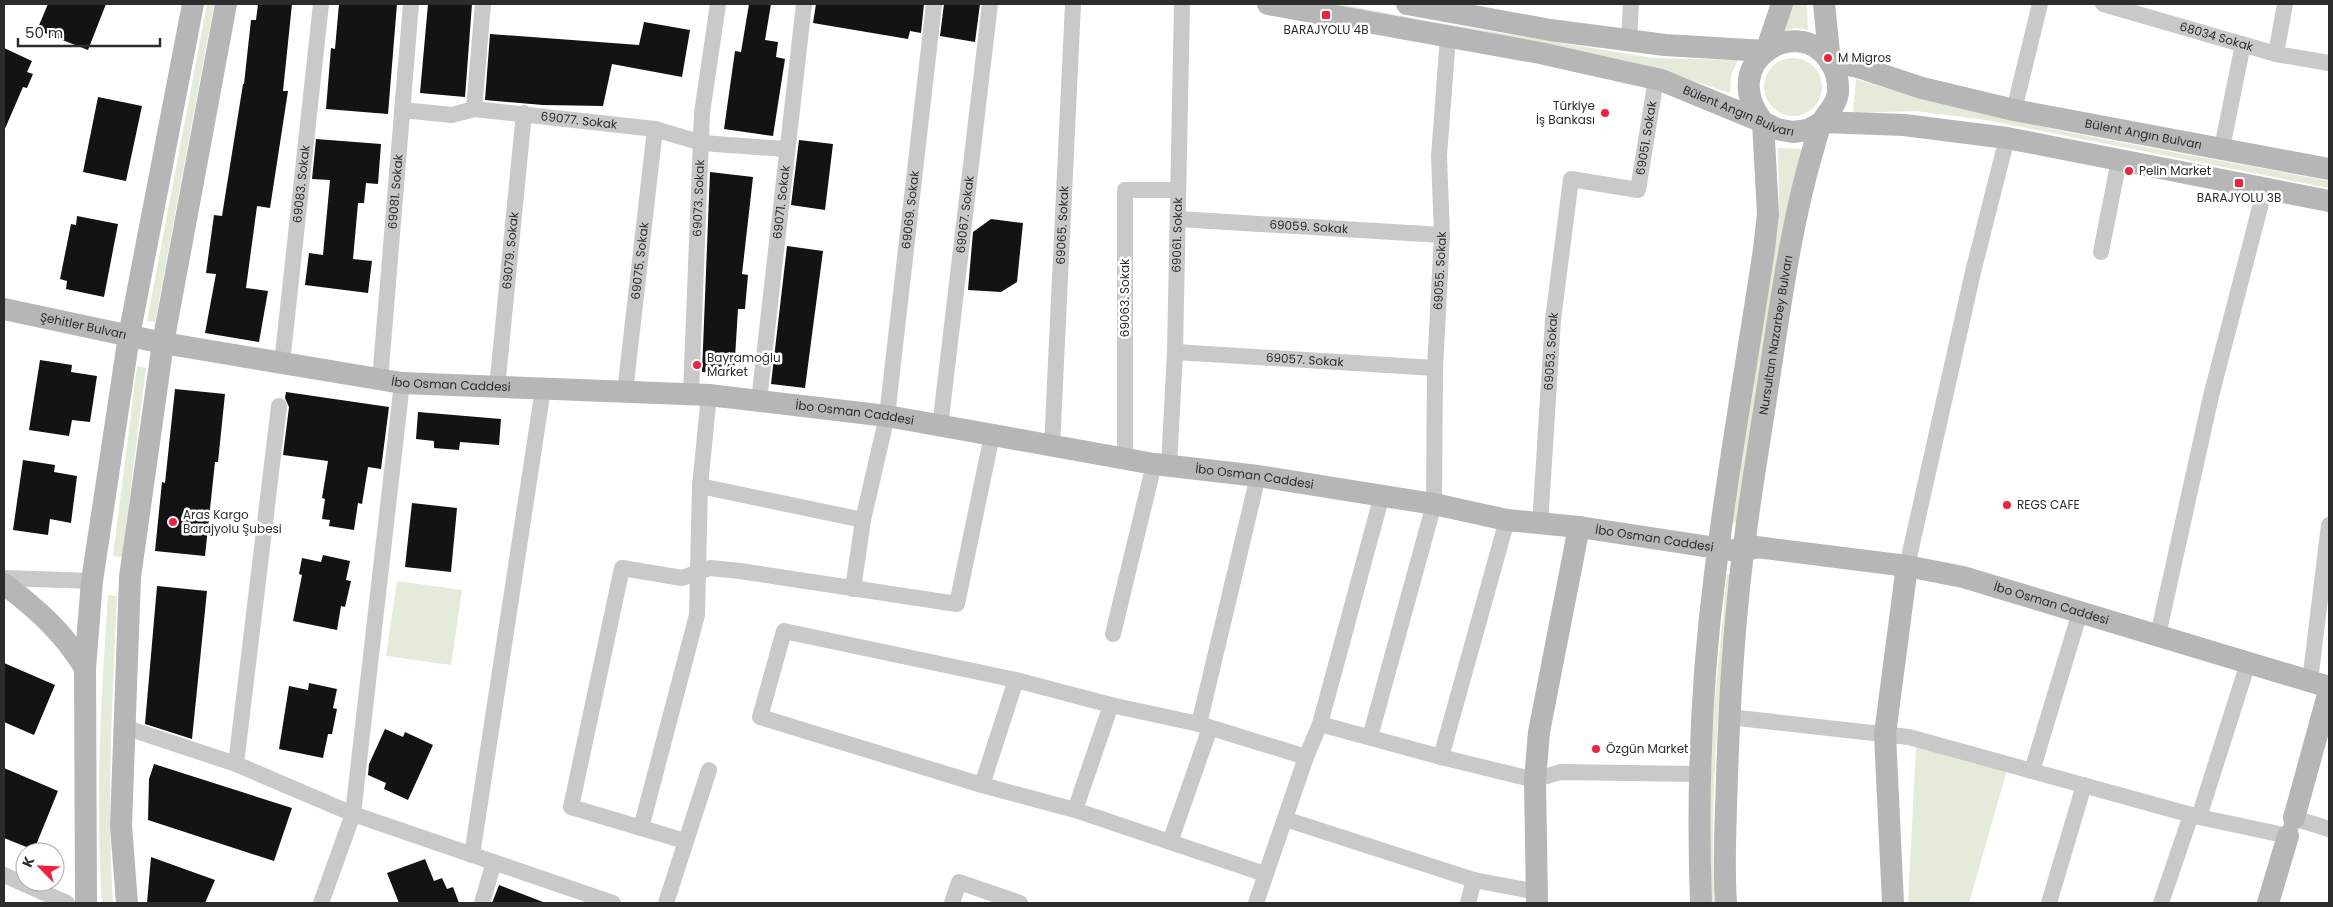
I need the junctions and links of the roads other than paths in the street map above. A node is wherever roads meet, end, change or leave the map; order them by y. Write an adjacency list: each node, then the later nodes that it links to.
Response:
1 (193, 4): 49 (main road)
2 (226, 4): 50 (main road)
3 (321, 4): 52 (street, 69083. Sokak)
4 (411, 4): 29 (street, 69081. Sokak)
5 (482, 4): 28 (street)
6 (718, 4): 36 (street, 69073. Sokak)
7 (804, 4): 38 (street, 69071. Sokak)
8 (934, 4): 61 (street, 69069. Sokak)
9 (990, 4): 62 (street, 69067. Sokak)
10 (1073, 4): 64 (street, 69065. Sokak)
11 (1182, 4): 43 (street, 69061. Sokak)
12 (1268, 4): 20 (main road, Bülent Angın Bulvarı)
13 (1407, 4): 21 (main road)
14 (1631, 4): 21 (street)
15 (1782, 4): 23 (main road)
16 (1824, 4): 25 (main road)
17 (2040, 4): 30 (street)
18 (2103, 4): 22 (street, 68034 Sokak)
19 (2286, 4): 24 (street)
20 (1448, 37): 27 (main road, Bülent Angın Bulvarı); 46 (street, 69055. Sokak)
21 (1629, 40): 23 (main road)
22 (2243, 44): 24 (street, 68034 Sokak); 37 (street)
23 (1766, 51): 25 (main road); 32 (main road)
24 (2276, 54): 26 (street, 68034 Sokak)
25 (1830, 62): 30 (main road, Bülent Angın Bulvarı); 33 (main road)
26 (2329, 63)
27 (1656, 80): 32 (main road, Bülent Angın Bulvarı); 41 (street, 69051. Sokak)
28 (474, 109): 29 (street, 69077. Sokak); 31 (street, 69077. Sokak)
29 (402, 110): 54 (street, 69081. Sokak)
30 (2014, 110): 37 (main road, Bülent Angın Bulvarı)
31 (524, 114): 34 (street, 69077. Sokak); 55 (street, 69079. Sokak)
32 (1764, 122): 33 (main road, Bülent Angın Bulvarı); 76 (main road, Nursultan Nazarbey Bulvarı)
33 (1822, 122): 35 (main road, Bülent Angın Bulvarı); 77 (main road, Nursultan Nazarbey Bulvarı)
34 (655, 130): 36 (street, 69077. Sokak); 57 (street, 69075. Sokak)
35 (2007, 138): 39 (main road, Bülent Angın Bulvarı); 78 (street)
36 (702, 143): 38 (street, 69077. Sokak); 58 (street, 69073. Sokak)
37 (2222, 148): 40 (main road, Bülent Angın Bulvarı)
38 (786, 150): 59 (street, 69071. Sokak)
39 (2119, 160): 42 (main road, Bülent Angın Bulvarı); 47 (street)
40 (2329, 169)
41 (1571, 179): 73 (street, 69053. Sokak)
42 (2265, 188): 44 (main road, Bülent Angın Bulvarı); 87 (street)
43 (1178, 190): 45 (street, 69061. Sokak); 65 (street, 69063. Sokak)
44 (2329, 201)
45 (1178, 219): 46 (street, 69059. Sokak); 51 (street, 69061. Sokak)
46 (1442, 235): 53 (street, 69055. Sokak)
47 (2100, 252)
48 (4, 309): 49 (main road, Şehitler Bulvarı)
49 (129, 336): 50 (main road, Şehitler Bulvarı); 82 (main road)
50 (163, 343): 52 (main road, İbo Osman Caddesi); 80 (main road)
51 (1175, 352): 53 (street, 69057. Sokak); 66 (street, 69061. Sokak)
52 (282, 363): 54 (main road, İbo Osman Caddesi)
53 (1435, 368): 70 (street, 69055. Sokak)
54 (391, 381): 55 (main road, İbo Osman Caddesi); 109 (street, 69081. Sokak)
55 (497, 388): 56 (main road, İbo Osman Caddesi)
56 (543, 389): 57 (main road, İbo Osman Caddesi); 117 (street)
57 (625, 392): 58 (main road, İbo Osman Caddesi)
58 (700, 394): 59 (main road, İbo Osman Caddesi); 68 (street, 69073. Sokak)
59 (759, 401): 61 (main road, İbo Osman Caddesi)
60 (279, 406): 101 (street)
61 (887, 416): 62 (main road, İbo Osman Caddesi); 71 (street, 69069. Sokak)
62 (940, 427): 63 (main road, İbo Osman Caddesi)
63 (992, 435): 64 (main road, İbo Osman Caddesi); 84 (street)
64 (1052, 446): 65 (main road, İbo Osman Caddesi)
65 (1125, 459): 66 (main road, İbo Osman Caddesi)
66 (1162, 465): 67 (main road, İbo Osman Caddesi); 86 (street, 69061. Sokak)
67 (1258, 476): 69 (main road, İbo Osman Caddesi); 95 (street)
68 (700, 486): 71 (street); 79 (street, 69073. Sokak)
69 (1382, 496): 70 (main road, İbo Osman Caddesi); 94 (street)
70 (1434, 504): 72 (main road, İbo Osman Caddesi); 98 (street, 69055. Sokak)
71 (863, 520): 84 (street, 69069. Sokak)
72 (1507, 520): 73 (main road, İbo Osman Caddesi); 100 (street)
73 (1540, 525): 75 (main road, İbo Osman Caddesi)
74 (2329, 525): 91 (street)
75 (1579, 527): 76 (main road, İbo Osman Caddesi); 105 (main road)
76 (1718, 548): 77 (main road, İbo Osman Caddesi); 104 (main road, Nursultan Nazarbey Bulvarı)
77 (1743, 552): 78 (main road, İbo Osman Caddesi); 93 (main road, Nursultan Nazarbey Bulvarı)
78 (1907, 566): 85 (main road, İbo Osman Caddesi); 97 (main road)
79 (698, 572): 84 (street); 113 (street, 69073. Sokak); 113 (street)
80 (130, 577): 82 (main road); 96 (main road)
81 (4, 578): 82 (street)
82 (92, 581): 89 (main road)
83 (4, 584): 89 (main road)
84 (853, 589)
85 (2080, 612): 87 (main road, İbo Osman Caddesi); 103 (street)
86 (1113, 634)
87 (2158, 635): 88 (main road, İbo Osman Caddesi)
88 (2248, 663): 91 (main road, İbo Osman Caddesi); 110 (street)
89 (85, 668): 124 (main road)
90 (1016, 680): 92 (street); 106 (street); 106 (street)
91 (2323, 686): 112 (main road)
92 (1111, 705): 95 (street); 108 (street)
93 (1729, 717): 97 (street); 135 (main road, Nursultan Nazarbey Bulvarı)
94 (1320, 724): 98 (street); 99 (street)
95 (1204, 726): 99 (street); 116 (street)
96 (124, 728): 101 (street); 125 (main road)
97 (1885, 734): 103 (street); 136 (main road)
98 (1370, 737): 100 (street)
99 (1306, 756): 111 (street)
100 (1441, 758): 105 (street)
101 (236, 764): 109 (street)
102 (709, 770): 115 (street)
103 (2032, 771): 107 (street)
104 (1700, 774): 105 (street); 134 (main road, Nursultan Nazarbey Bulvarı)
105 (1535, 780): 122 (main road)
106 (982, 785): 108 (street)
107 (2084, 785): 110 (street); 137 (street)
108 (1075, 810): 116 (street)
109 (353, 814): 117 (street); 126 (street, 69081. Sokak)
110 (2195, 816): 112 (street); 138 (street)
111 (1285, 820): 119 (street); 121 (street)
112 (2291, 827): 114 (street); 139 (main road)
113 (641, 828): 115 (street)
114 (2329, 829)
115 (685, 842): 129 (street)
116 (1170, 842): 119 (street)
117 (472, 855): 118 (street)
118 (494, 862): 127 (street); 128 (street)
119 (1265, 874): 132 (street)
120 (4, 875): 123 (street)
121 (1474, 880): 122 (street); 133 (street)
122 (1537, 898)
123 (67, 903)
124 (86, 903)
125 (127, 903)
126 (321, 903)
127 (482, 903)
128 (614, 903)
129 (666, 903)
130 (952, 903): 131 (street)
131 (1020, 903)
132 (1258, 903)
133 (1468, 903)
134 (1701, 903)
135 (1726, 903)
136 (1893, 903)
137 (2049, 903)
138 (2161, 903)
139 (2268, 903)

